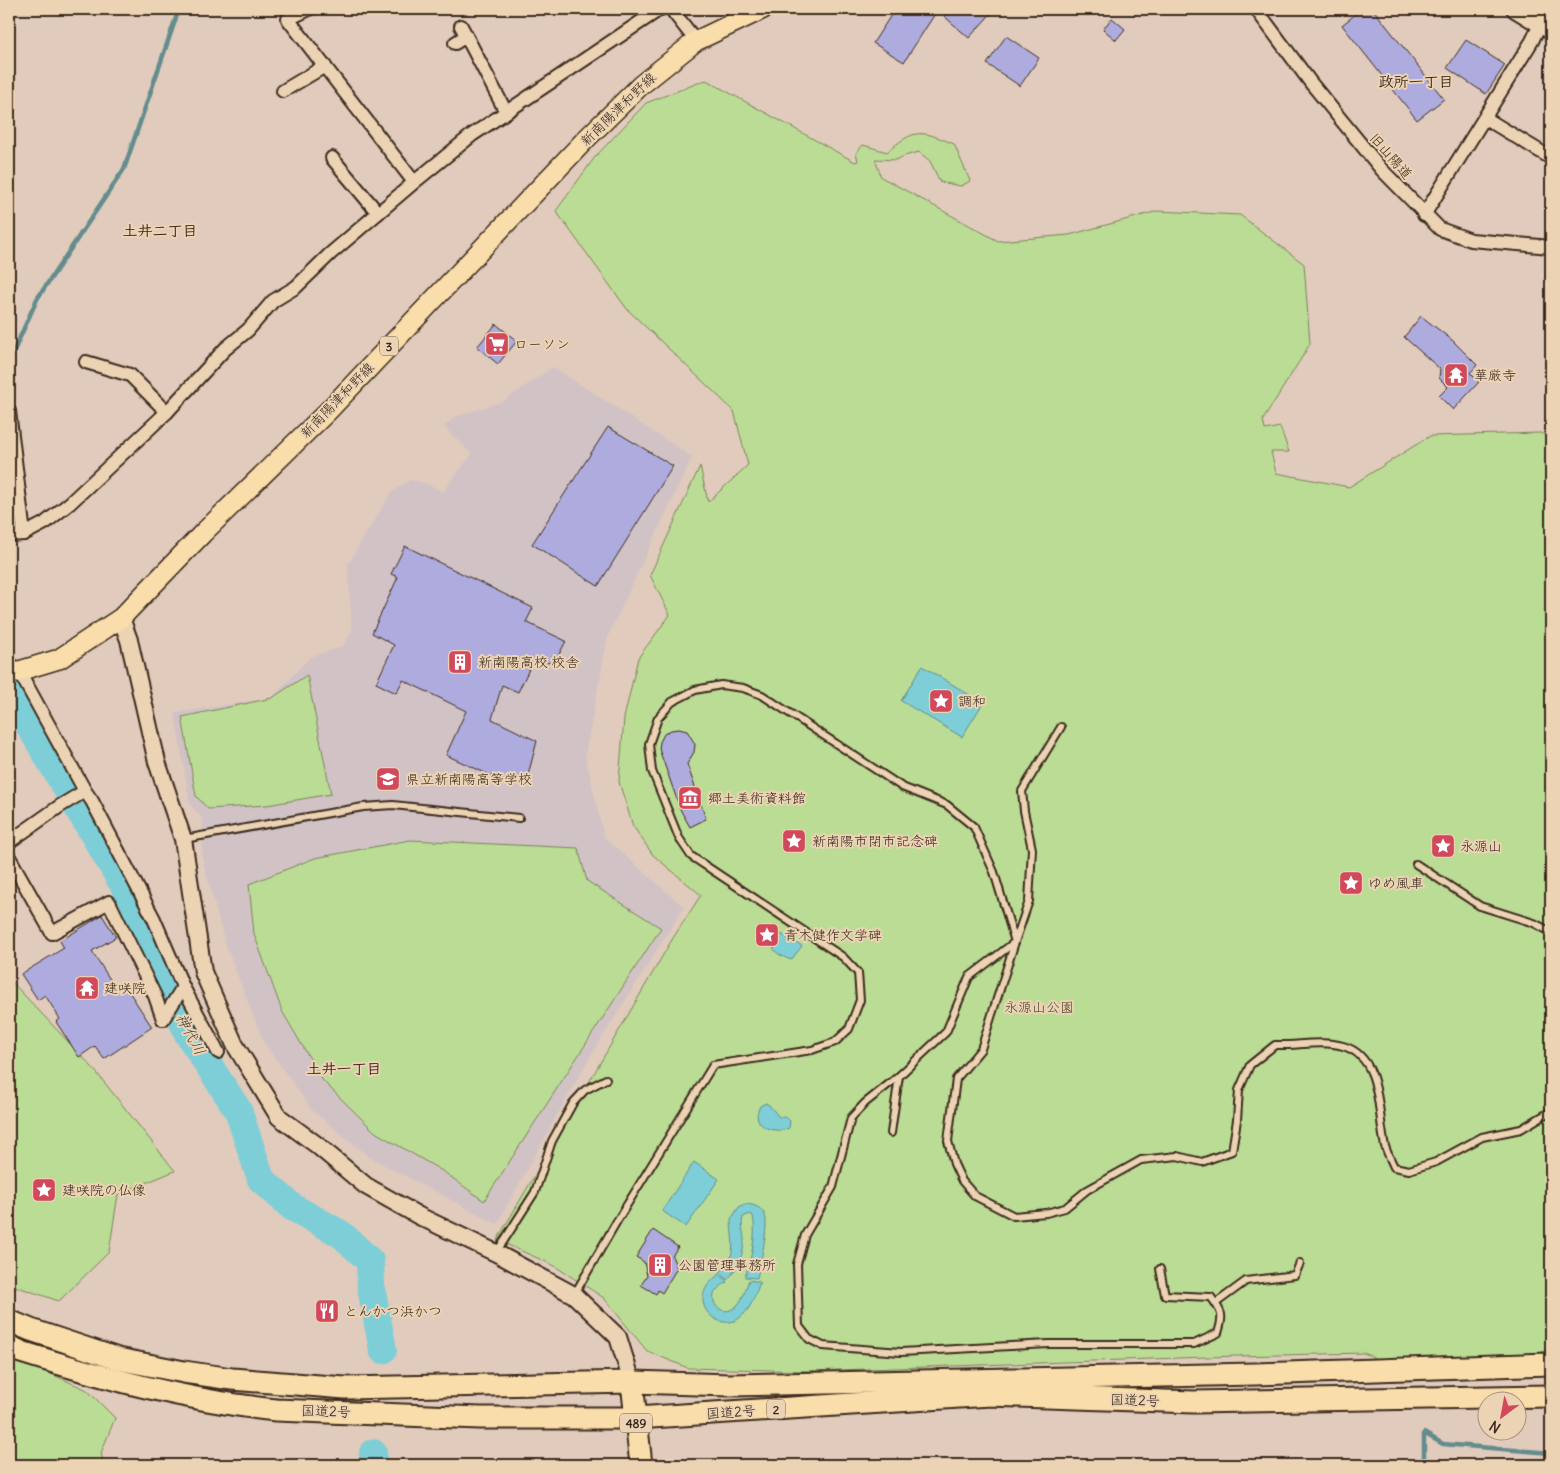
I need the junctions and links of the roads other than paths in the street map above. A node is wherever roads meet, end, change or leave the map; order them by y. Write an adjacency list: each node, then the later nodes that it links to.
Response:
1 (309, 9): 11 (street)
2 (660, 9): 13 (street)
3 (671, 9): 9 (street)
4 (763, 9): 9 (main road, 新南陽津和野線 / 3)
5 (1256, 9): 19 (street, 旧山陽道)
6 (1515, 9): 8 (street)
7 (1550, 9): 8 (street)
8 (1546, 28): 14 (street)
9 (696, 41): 26 (main road, 新南陽津和野線 / 3)
10 (455, 43): 13 (street)
11 (325, 66): 12 (street); 17 (street)
12 (283, 91)
13 (506, 112): 17 (street)
14 (1485, 118): 16 (street); 19 (street)
15 (332, 158): 18 (street)
16 (1551, 158)
17 (414, 182): 18 (street)
18 (378, 213): 23 (street)
19 (1424, 214): 20 (street, 旧山陽道)
20 (1551, 247)
21 (86, 362): 23 (street)
22 (9, 411): 24 (street)
23 (167, 412): 24 (street)
24 (24, 534): 25 (street)
25 (9, 535)
26 (121, 618): 27 (main road, 新南陽津和野線 / 3); 31 (street)
27 (12, 669): 29 (street)
28 (1061, 727): 36 (lane)
29 (85, 791): 32 (street); 37 (street)
30 (519, 818): 31 (lane)
31 (183, 839): 43 (street)
32 (9, 842)
33 (9, 857): 37 (street)
34 (1416, 864): 35 (lane)
35 (1551, 932)
36 (1015, 942): 39 (lane); 41 (lane); 46 (lane)
37 (184, 988): 38 (street)
38 (218, 1052)
39 (899, 1076): 42 (lane); 47 (lane)
40 (606, 1079): 43 (lane)
41 (1551, 1111)
42 (891, 1133)
43 (496, 1253): 46 (street)
44 (1300, 1263): 47 (lane)
45 (1160, 1269): 47 (lane)
46 (574, 1295): 51 (street)
47 (1216, 1303)
48 (9, 1320): 51 (highway, 国道2号 / 2)
49 (9, 1346): 53 (highway, 国道2号 / 2)
50 (1551, 1364): 51 (highway, 国道2号 / 2)
51 (632, 1382): 53 (highway, 489)
52 (1551, 1396): 53 (highway, 国道2号 / 2)
53 (636, 1418): 54 (highway, 489)
54 (641, 1465)

